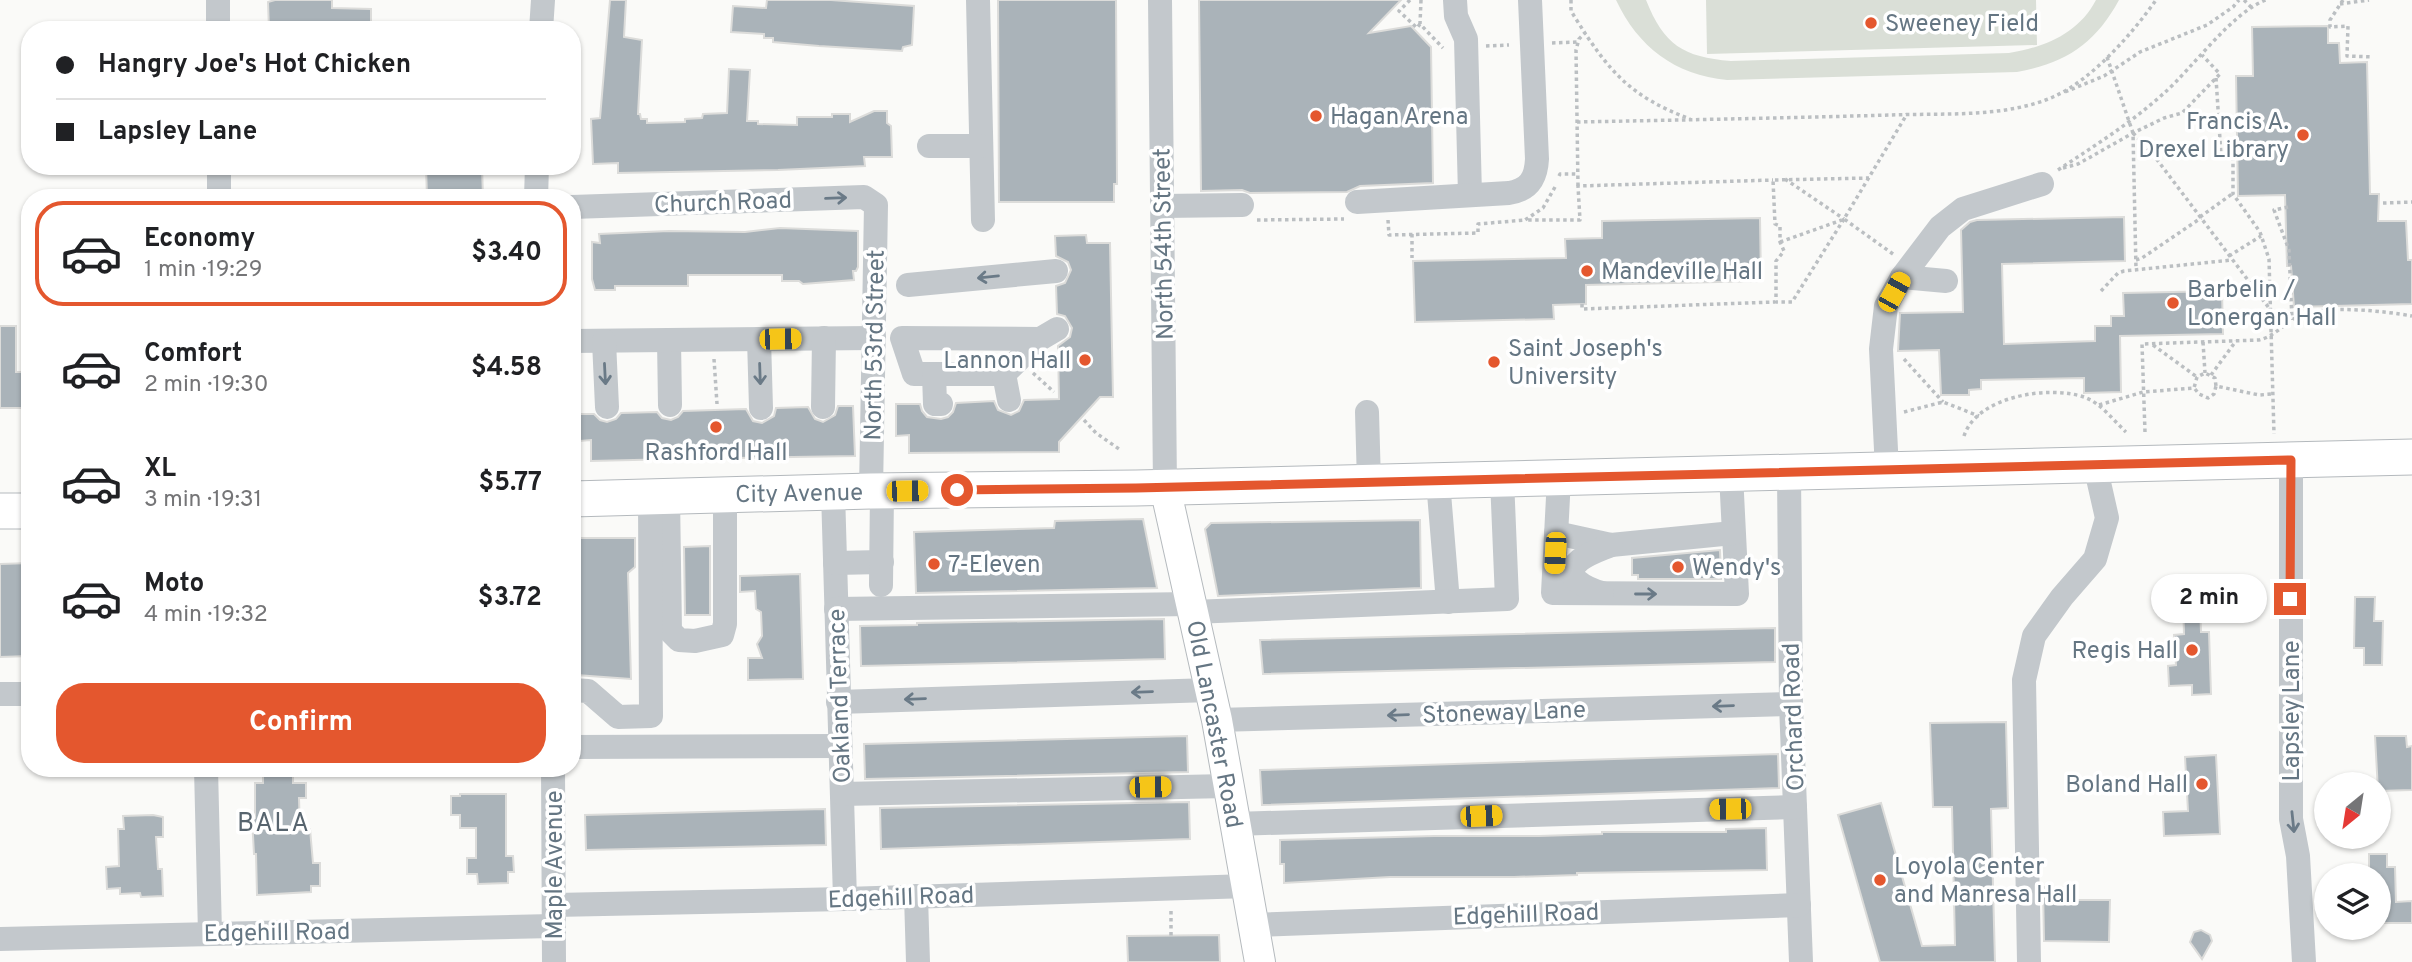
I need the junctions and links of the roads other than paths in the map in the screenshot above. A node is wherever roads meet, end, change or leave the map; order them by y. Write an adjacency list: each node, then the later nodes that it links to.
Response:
1 (218, 0): 7 (street)
2 (543, 0): 8 (street)
3 (978, 0): 10 (street)
4 (1160, 0): 16 (street, North 54th Street)
5 (1455, 0): 12 (street)
6 (1530, 0): 12 (street)
7 (218, 21)
8 (542, 21)
9 (929, 146): 10 (street)
10 (981, 146): 18 (street)
11 (2042, 184): 20 (street)
12 (1470, 195): 14 (street)
13 (872, 201): 17 (street, Church Road, one-way to 13); 24 (street, North 53rd Street)
14 (1357, 202)
15 (1242, 205): 16 (street)
16 (1162, 206): 48 (street, North 54th Street)
17 (581, 207)
18 (983, 220)
19 (1056, 271): 22 (street, one-way to 22)
20 (1906, 272): 21 (street); 41 (street)
21 (1946, 281)
22 (908, 285)
23 (824, 338): 24 (street); 25 (street); 35 (street)
24 (874, 338): 49 (street, North 53rd Street)
25 (758, 339): 26 (street); 36 (street, one-way to 36)
26 (669, 340): 28 (street); 33 (street)
27 (581, 341): 28 (street)
28 (604, 341): 34 (street, one-way to 34)
29 (934, 374): 30 (street); 30 (street); 32 (street)
30 (1004, 374): 31 (street)
31 (1009, 400)
32 (941, 404)
33 (670, 405)
34 (607, 407)
35 (823, 407)
36 (761, 408)
37 (1367, 412): 47 (street)
38 (2412, 457): 39 (highway, City Avenue)
39 (2281, 461): 40 (highway, City Avenue); 92 (street, Lapsley Lane, one-way to 92)
40 (2095, 465): 41 (highway, City Avenue); 91 (street)
41 (1887, 470): 42 (highway, City Avenue)
42 (1788, 472): 43 (highway, City Avenue); 69 (street, Orchard Road)
43 (1731, 474): 44 (highway, City Avenue); 57 (street)
44 (1559, 478): 45 (highway, City Avenue); 56 (street)
45 (1502, 480): 46 (highway, City Avenue); 61 (street)
46 (1438, 481): 47 (highway, City Avenue); 61 (street)
47 (1369, 482): 48 (highway, City Avenue)
48 (1165, 487): 49 (highway, City Avenue); 62 (main road, Old Lancaster Road)
49 (877, 491): 50 (highway, City Avenue); 59 (street, North 53rd Street)
50 (833, 492): 51 (highway, City Avenue); 59 (street, Oakland Terrace)
51 (725, 495): 52 (highway, City Avenue); 52 (street)
52 (659, 497): 53 (highway, City Avenue); 65 (street)
53 (581, 499)
54 (21, 511): 55 (highway)
55 (0, 512)
56 (1556, 533): 58 (street); 60 (street)
57 (1733, 533): 58 (street); 60 (street, one-way to 57)
58 (1612, 545): 60 (street)
59 (835, 563): 63 (street, Oakland Terrace)
60 (1606, 593)
61 (1448, 601): 62 (street)
62 (1192, 608): 63 (street); 64 (main road, Old Lancaster Road)
63 (836, 609): 68 (street, Oakland Terrace)
64 (1210, 690): 68 (street, one-way to 68); 70 (main road, Old Lancaster Road)
65 (581, 691)
66 (0, 694): 67 (street)
67 (21, 694)
68 (838, 702): 71 (street, Oakland Terrace)
69 (1791, 704): 70 (street, Stoneway Lane, one-way to 70); 77 (street, Orchard Road)
70 (1217, 720): 75 (main road, Old Lancaster Road)
71 (839, 746): 72 (street); 76 (street, Oakland Terrace)
72 (581, 747)
73 (206, 777): 85 (street)
74 (553, 777): 83 (street, Maple Avenue)
75 (1228, 786): 76 (street); 78 (main road, Old Lancaster Road)
76 (842, 794): 81 (street, Oakland Terrace)
77 (1795, 807): 78 (street); 82 (street, Orchard Road)
78 (1234, 824): 79 (main road, Old Lancaster Road)
79 (1248, 887): 80 (street, Edgehill Road); 84 (main road, Old Lancaster Road)
80 (916, 897): 81 (street, Edgehill Road); 88 (street)
81 (845, 899): 83 (street, Edgehill Road)
82 (1799, 905): 84 (street, Edgehill Road); 90 (street, Orchard Road)
83 (554, 915): 85 (street, Edgehill Road); 87 (street, Maple Avenue)
84 (1253, 925): 89 (main road, Old Lancaster Road)
85 (210, 934): 86 (street, Edgehill Road)
86 (0, 939)
87 (554, 962)
88 (918, 962)
89 (1260, 962)
90 (1801, 962)
91 (2029, 962)
92 (2304, 962)

